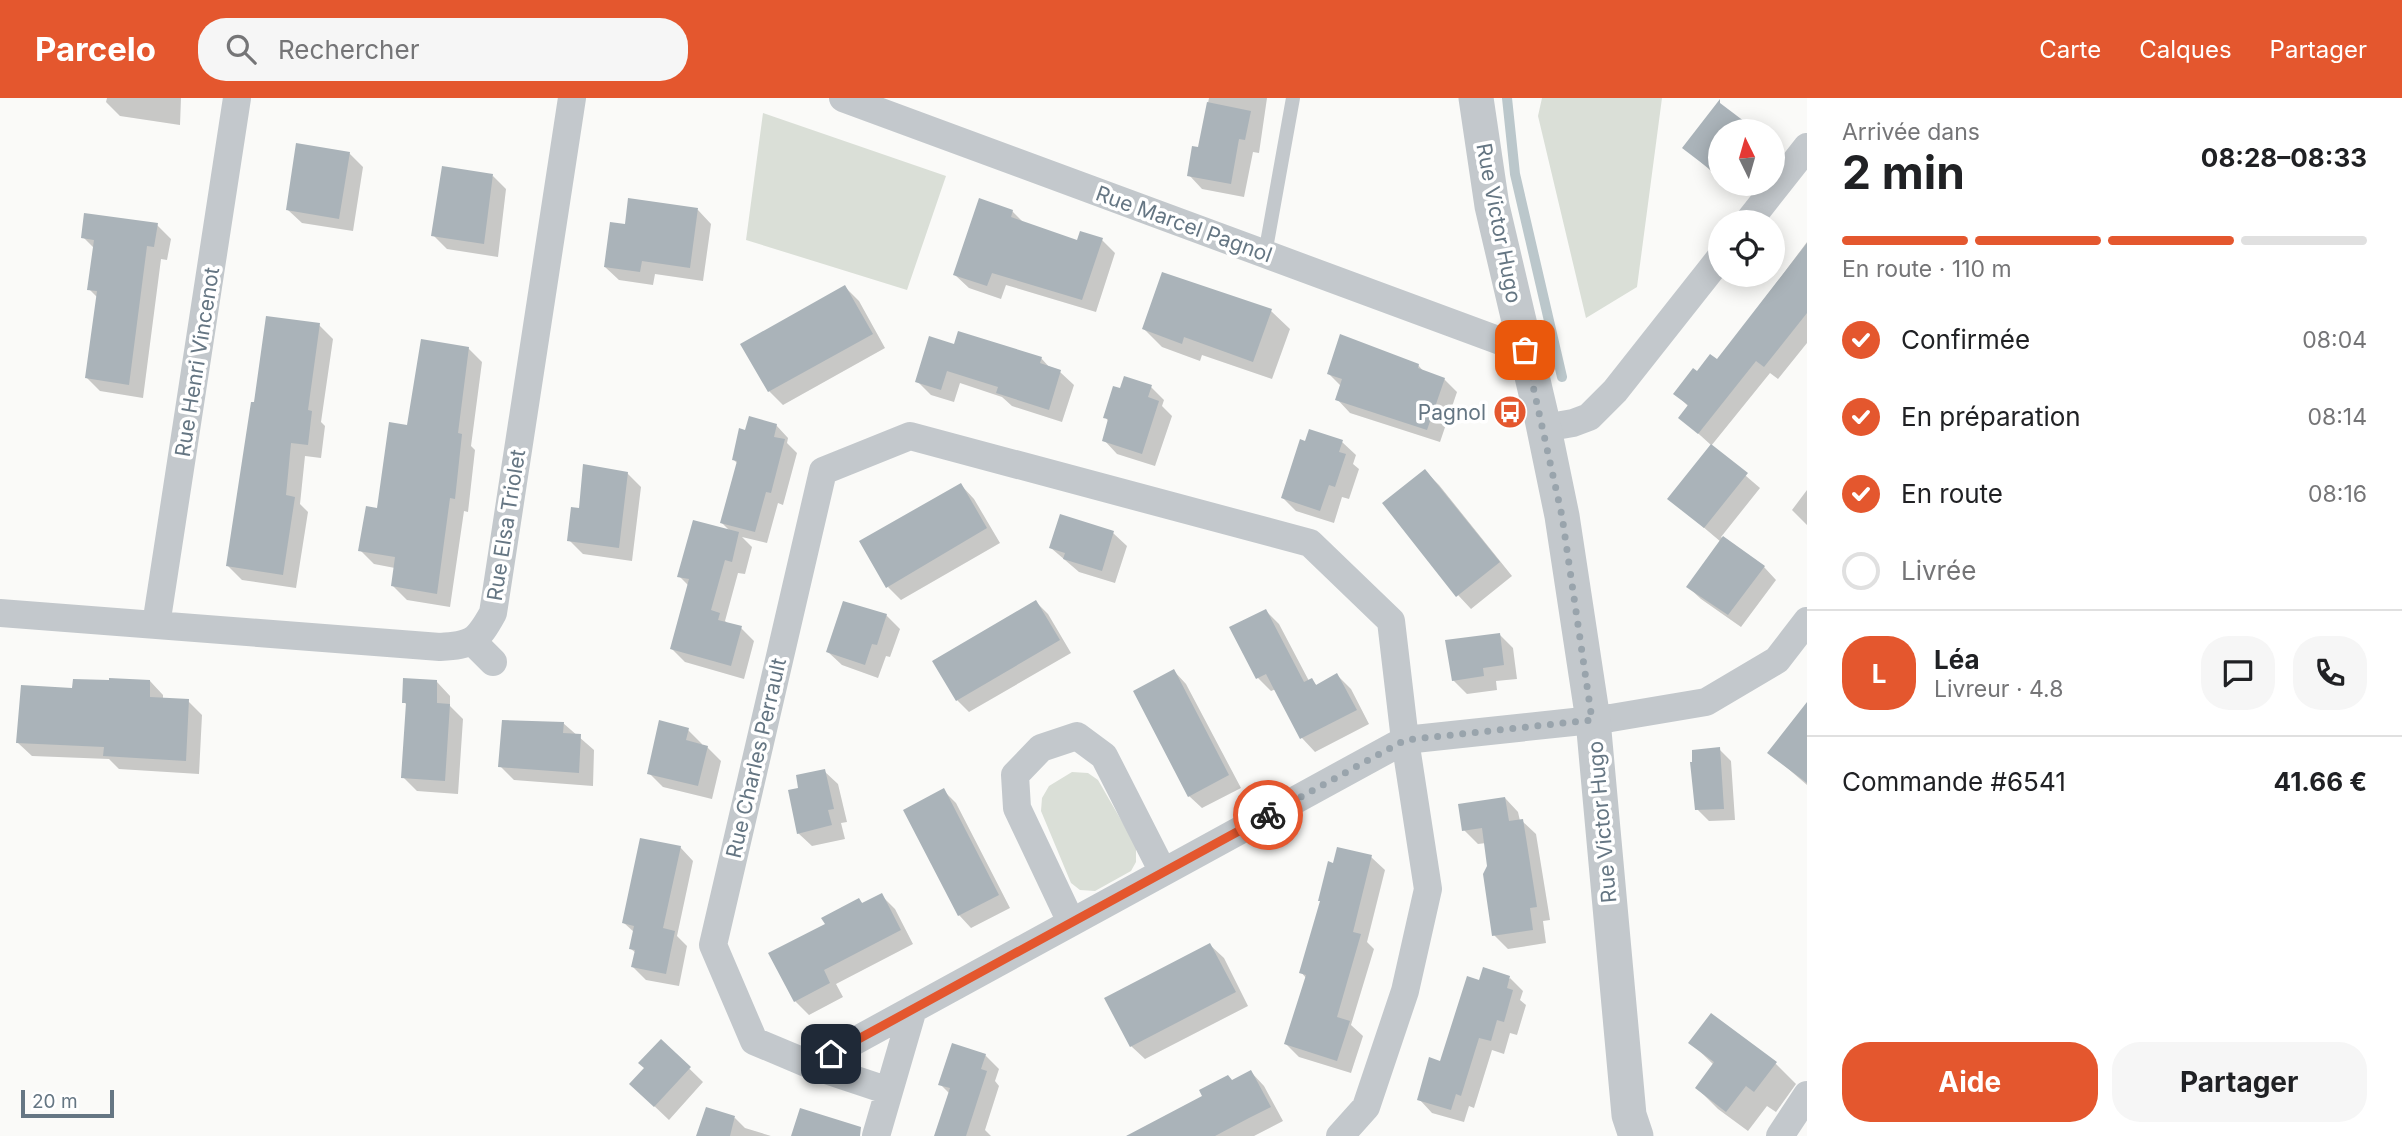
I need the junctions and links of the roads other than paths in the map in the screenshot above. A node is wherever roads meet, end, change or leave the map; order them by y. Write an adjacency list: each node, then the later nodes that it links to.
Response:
1 (237, 98): 14 (street, Rue Henri Vincenot)
2 (572, 98): 15 (street, Rue Elsa Triolet)
3 (843, 98): 8 (street, Rue Marcel Pagnol)
4 (1293, 98): 8 (lane)
5 (1476, 98): 10 (street, Rue Victor Hugo)
6 (1807, 147): 7 (street)
7 (1757, 210)
8 (1265, 254): 10 (street, Rue Marcel Pagnol)
9 (1708, 273): 11 (street)
10 (1525, 350): 11 (street, Rue Victor Hugo)
11 (1544, 428): 17 (street, Rue Victor Hugo)
12 (0, 613): 14 (street)
13 (1807, 621): 17 (street)
14 (156, 625): 15 (street)
15 (472, 641): 16 (street)
16 (493, 662)
17 (1592, 720): 18 (street); 27 (street, Rue Victor Hugo)
18 (1405, 740): 19 (street); 22 (street, Rue Charles Perrault); 26 (street)
19 (1163, 872): 20 (street); 20 (street)
20 (1071, 922): 21 (street)
21 (913, 1009): 22 (street); 23 (street)
22 (811, 1065): 23 (street)
23 (889, 1091): 25 (street)
24 (1807, 1096): 28 (street)
25 (876, 1136)
26 (1339, 1136)
27 (1636, 1136)
28 (1780, 1136)

